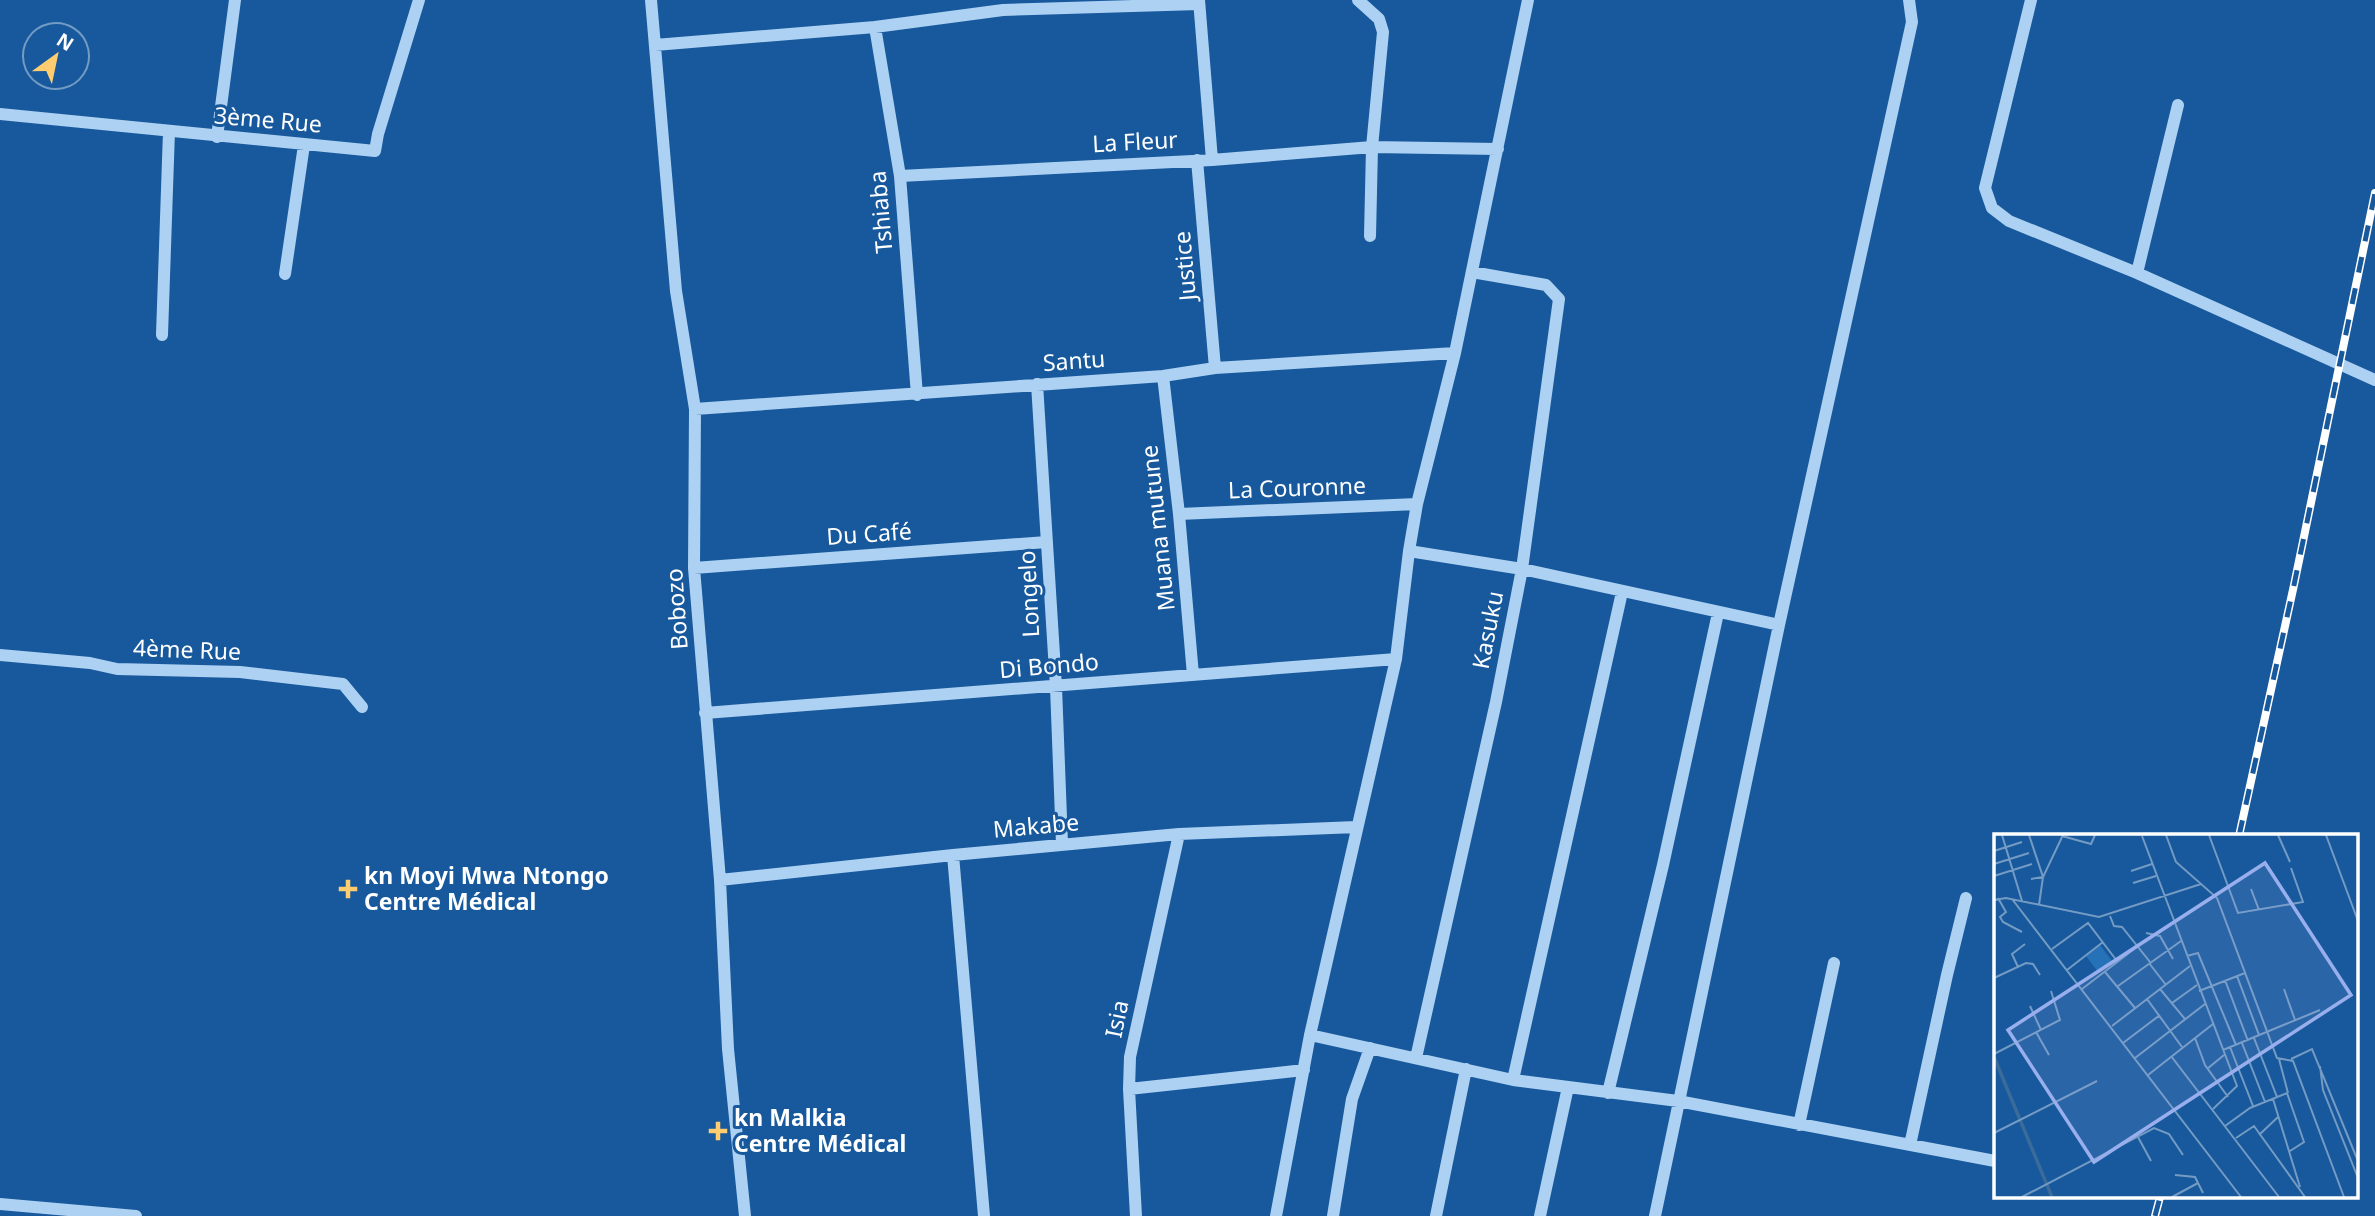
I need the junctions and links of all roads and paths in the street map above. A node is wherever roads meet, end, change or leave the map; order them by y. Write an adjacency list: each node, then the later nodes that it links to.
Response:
1 (235, 0): 15 (street)
2 (419, 0): 16 (street, 3ème Rue)
3 (651, 0): 11 (street, Bobozo)
4 (1358, 0): 17 (street)
5 (1528, 0): 18 (street)
6 (1909, 0): 42 (street)
7 (2031, 0): 24 (street)
8 (1199, 2): 9 (street); 20 (street)
9 (1003, 5): 10 (street)
10 (875, 27): 11 (street); 21 (street, Tshiaba)
11 (655, 45): 33 (street, Bobozo)
12 (2178, 105): 24 (street)
13 (0, 114): 14 (street, 3ème Rue)
14 (169, 131): 15 (street, 3ème Rue); 26 (street)
15 (218, 137): 16 (street, 3ème Rue)
16 (304, 145): 25 (street)
17 (1372, 148): 18 (street, La Fleur); 20 (street, La Fleur); 22 (street)
18 (1498, 149): 23 (street)
19 (1197, 159): 20 (street, La Fleur); 21 (street, La Fleur); 28 (street, Justice)
20 (1212, 160)
21 (900, 176): 32 (street, Tshiaba)
22 (1370, 236)
23 (1472, 272): 27 (street); 39 (street, Kasuku)
24 (2137, 273): 30 (street)
25 (285, 274)
26 (162, 335)
27 (1455, 353): 28 (street, Santu); 34 (street)
28 (1215, 368): 29 (street, Santu)
29 (1163, 376): 31 (street, Santu); 35 (street, Muana mutune)
30 (2375, 380)
31 (1037, 384): 32 (street, Santu); 36 (street, Longelo)
32 (917, 395): 33 (street, Santu)
33 (695, 409): 38 (street, Bobozo)
34 (1417, 504): 35 (street, La Couronne); 37 (street)
35 (1179, 514): 45 (street, Muana mutune)
36 (1047, 542): 38 (street, Du Café); 46 (street, Longelo)
37 (1409, 551): 39 (street); 44 (street)
38 (694, 568): 48 (street, Bobozo)
39 (1522, 569): 40 (street); 58 (street, Kasuku)
40 (1622, 592): 41 (street); 61 (street)
41 (1718, 613): 42 (street); 64 (street)
42 (1779, 625): 65 (street)
43 (0, 655): 47 (street, 4ème Rue)
44 (1396, 659): 45 (street, Di Bondo); 49 (street)
45 (1193, 675): 46 (street, Di Bondo)
46 (1056, 687): 48 (street, Di Bondo); 51 (street, Longelo)
47 (362, 707)
48 (705, 713): 53 (street, Bobozo)
49 (1356, 827): 50 (street, Makabe); 56 (street)
50 (1179, 834): 51 (street, Makabe); 63 (street, Isia)
51 (1062, 844): 52 (street, Makabe)
52 (953, 855): 53 (street, Makabe); 72 (street)
53 (720, 880): 71 (street, Bobozo)
54 (1966, 898): 67 (street)
55 (1834, 963): 66 (street)
56 (1310, 1035): 57 (street); 60 (street)
57 (1370, 1048): 58 (street); 75 (street)
58 (1416, 1058): 59 (street)
59 (1466, 1069): 61 (street); 76 (street)
60 (1304, 1070): 63 (street); 74 (street)
61 (1513, 1080): 62 (street)
62 (1568, 1087): 64 (street); 77 (street)
63 (1129, 1089): 73 (street, Isia)
64 (1608, 1093): 65 (street)
65 (1678, 1101): 66 (street); 78 (street)
66 (1799, 1125): 67 (street)
67 (1910, 1145): 68 (street)
68 (1994, 1161)
69 (0, 1204): 70 (street)
70 (136, 1216)
71 (744, 1216)
72 (984, 1216)
73 (1136, 1216)
74 (1276, 1216)
75 (1333, 1216)
76 (1436, 1216)
77 (1540, 1216)
78 (1655, 1216)

